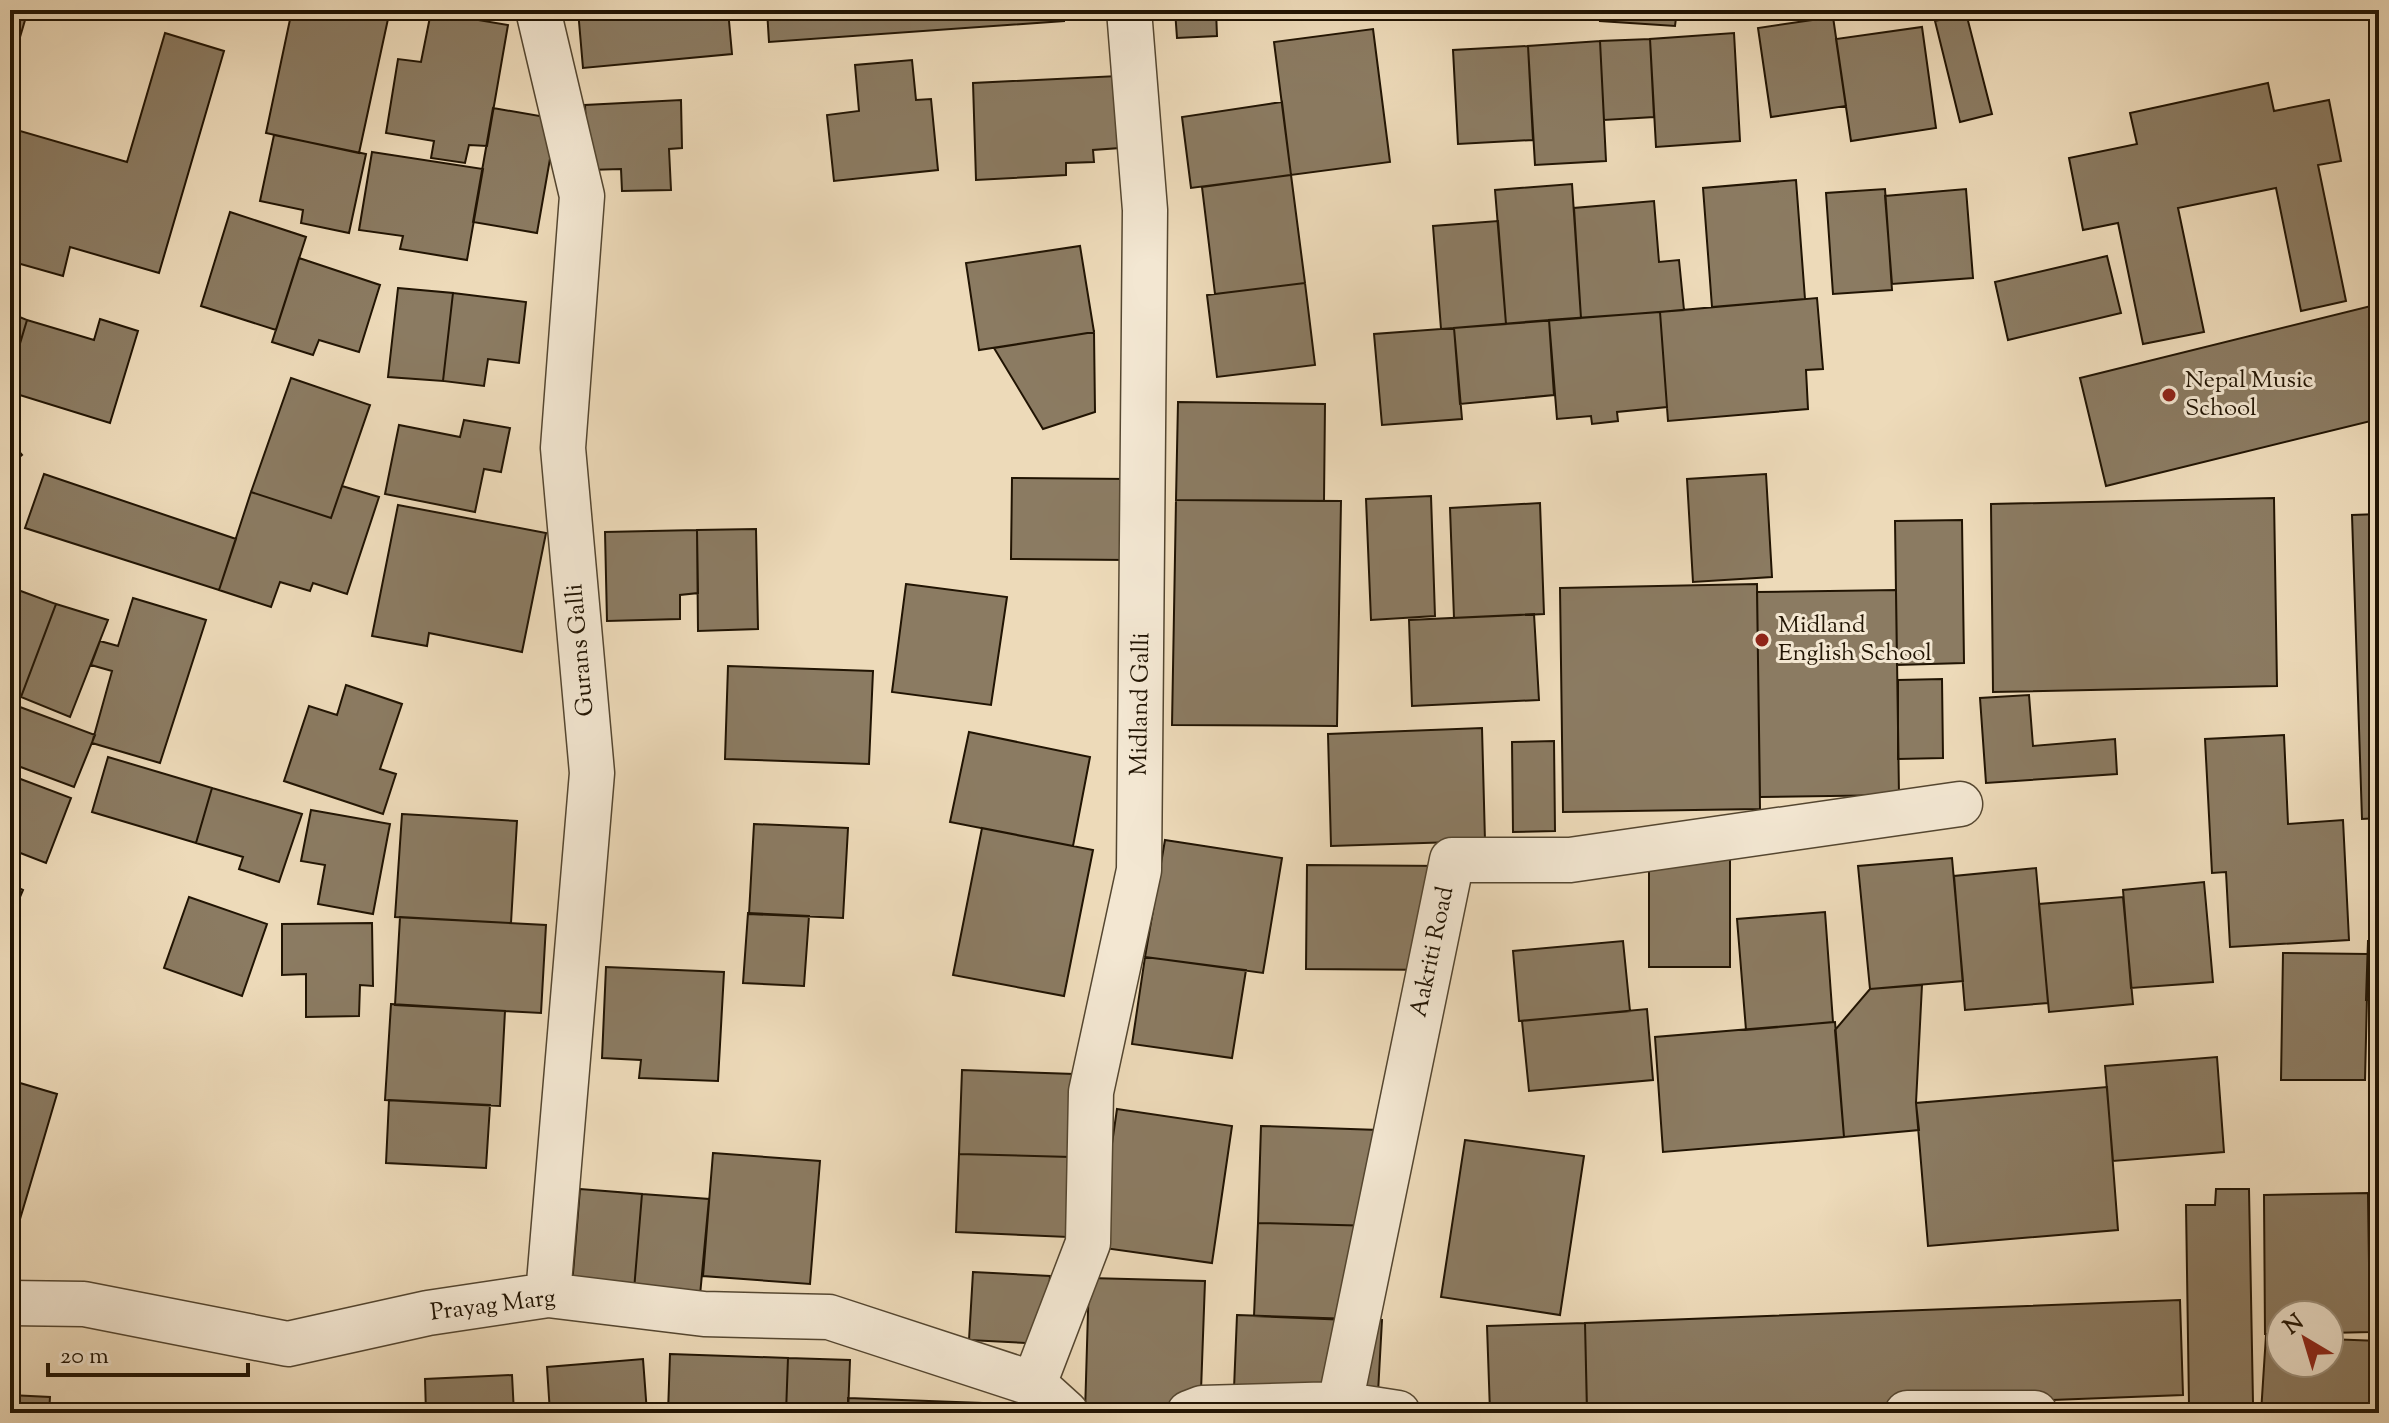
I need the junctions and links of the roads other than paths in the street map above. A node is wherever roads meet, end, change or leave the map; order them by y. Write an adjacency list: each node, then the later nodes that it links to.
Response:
1 (538, 10): 4 (street, Gurans Galli)
2 (1129, 10): 6 (street, Midland Galli)
3 (1960, 804): 7 (street, Aakriti Road)
4 (548, 1295): 5 (street, Prayag Marg); 6 (street, Prayag Marg)
5 (10, 1303)
6 (1041, 1398): 9 (street)
7 (1340, 1404): 10 (street); 11 (street)
8 (1917, 1412): 12 (street)
9 (1066, 1413)
10 (1189, 1413)
11 (1398, 1413)
12 (2035, 1413)

